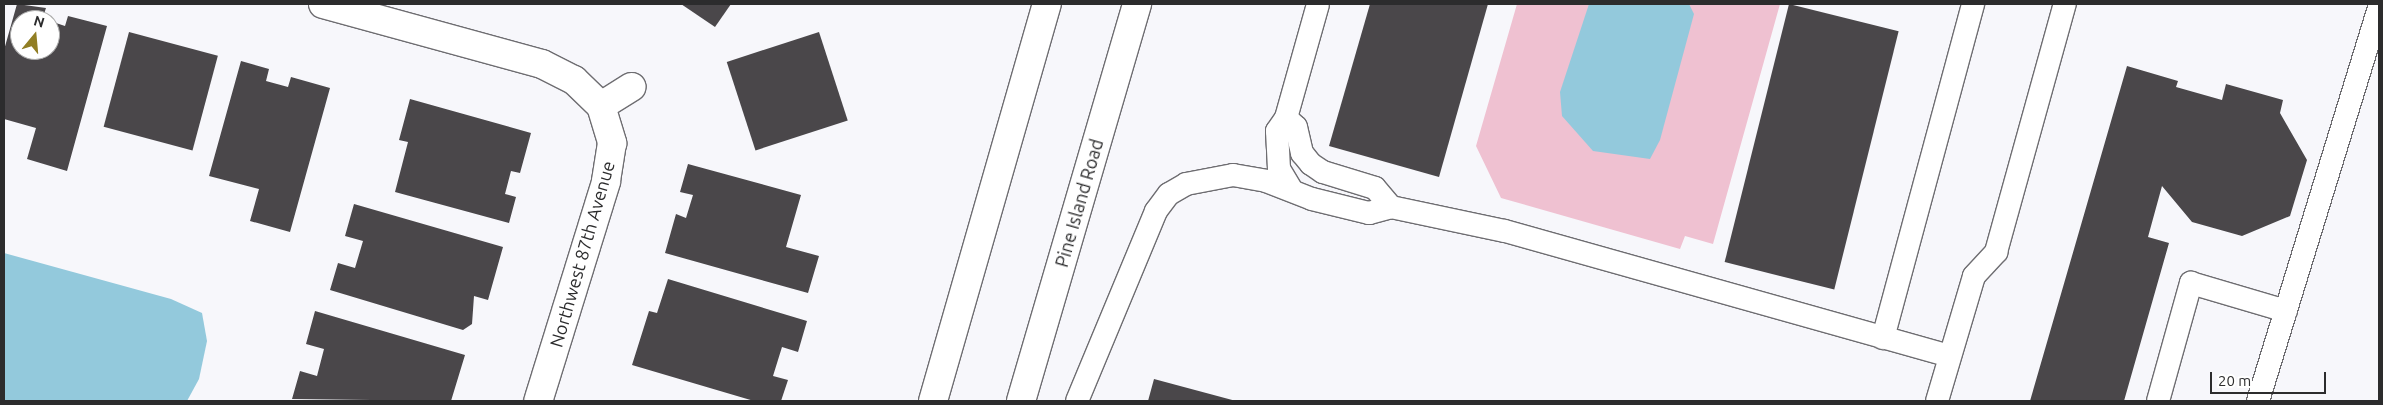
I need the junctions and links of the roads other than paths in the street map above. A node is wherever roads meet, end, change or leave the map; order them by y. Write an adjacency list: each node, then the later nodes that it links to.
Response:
1 (323, 4): 9 (main road)
2 (1047, 4): 17 (main road)
3 (1137, 4): 18 (main road, Pine Island Road)
4 (1318, 4): 10 (lane)
5 (1973, 4): 14 (lane)
6 (2065, 4): 15 (lane)
7 (2379, 7): 13 (lane)
8 (632, 88): 9 (main road)
9 (600, 106): 16 (main road, Northwest 87th Avenue)
10 (1286, 118): 11 (lane); 12 (lane)
11 (1291, 189): 12 (lane); 19 (lane)
12 (1391, 207): 14 (lane)
13 (2286, 311): 21 (lane); 22 (lane)
14 (1884, 338): 15 (lane)
15 (1949, 356): 20 (lane)
16 (538, 401)
17 (933, 401)
18 (1022, 401)
19 (1077, 401)
20 (1937, 401)
21 (2158, 401)
22 (2258, 401)

